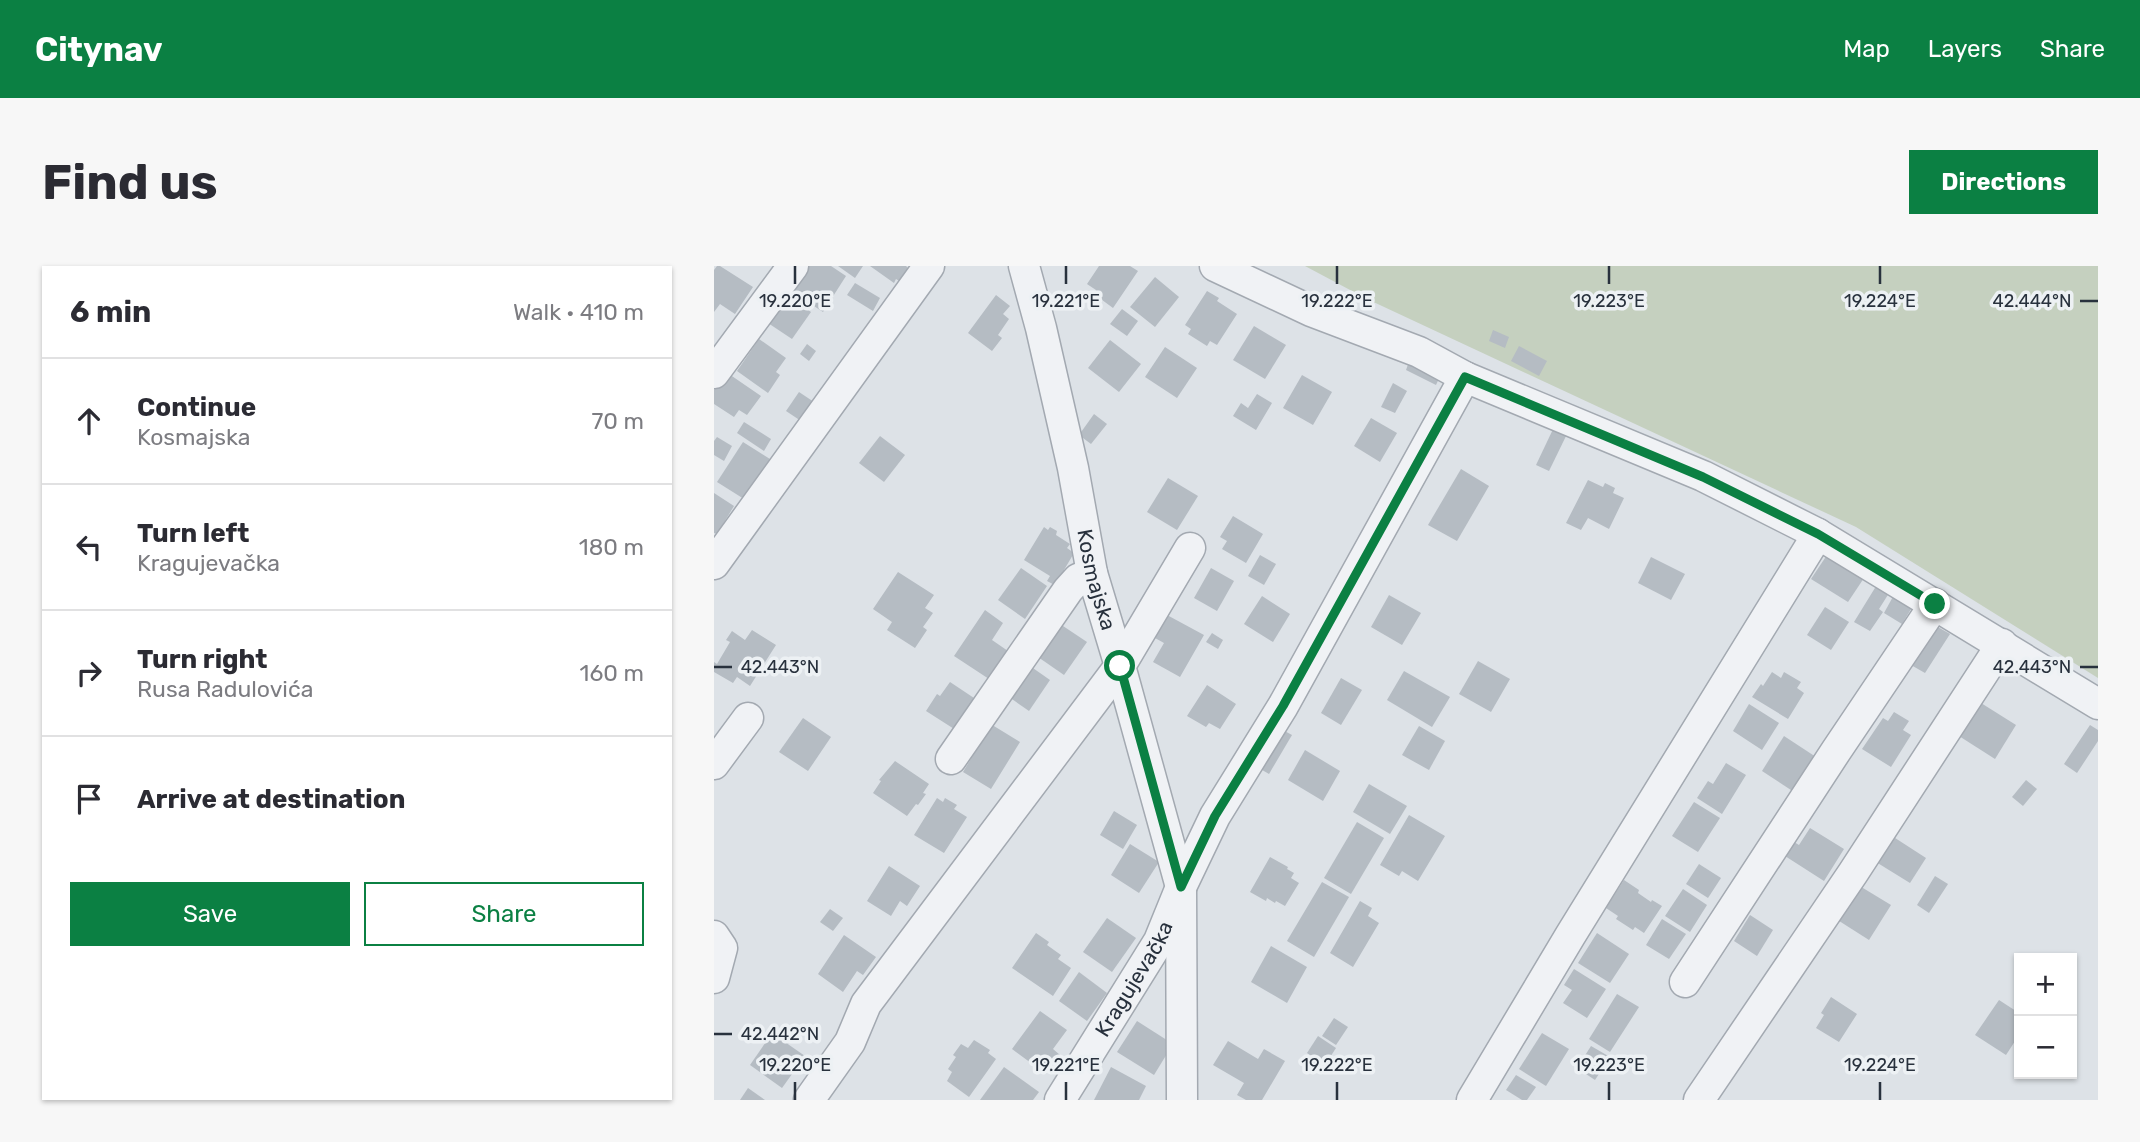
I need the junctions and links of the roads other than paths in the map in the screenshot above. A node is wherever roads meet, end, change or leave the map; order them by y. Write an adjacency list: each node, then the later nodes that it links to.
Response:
1 (793, 266): 5 (street)
2 (929, 266): 9 (street)
3 (1024, 266): 10 (street, Kosmajska)
4 (1215, 266): 6 (street)
5 (714, 373)
6 (1465, 377): 7 (street); 18 (street, Kragujevačka)
7 (1818, 534): 11 (street); 25 (street)
8 (1190, 548): 13 (street)
9 (714, 564)
10 (1092, 573): 13 (street, Kosmajska); 16 (street)
11 (1935, 604): 12 (street); 21 (street)
12 (2003, 644): 14 (street); 26 (street)
13 (1120, 666): 18 (street, Kosmajska); 22 (street)
14 (2098, 704)
15 (748, 718): 17 (street)
16 (951, 759)
17 (714, 764)
18 (1181, 887): 23 (street, Kragujevačka); 24 (street, Kosmajska)
19 (714, 936): 20 (street)
20 (714, 978)
21 (1685, 982)
22 (809, 1100)
23 (1060, 1100)
24 (1182, 1100)
25 (1472, 1100)
26 (1699, 1100)

